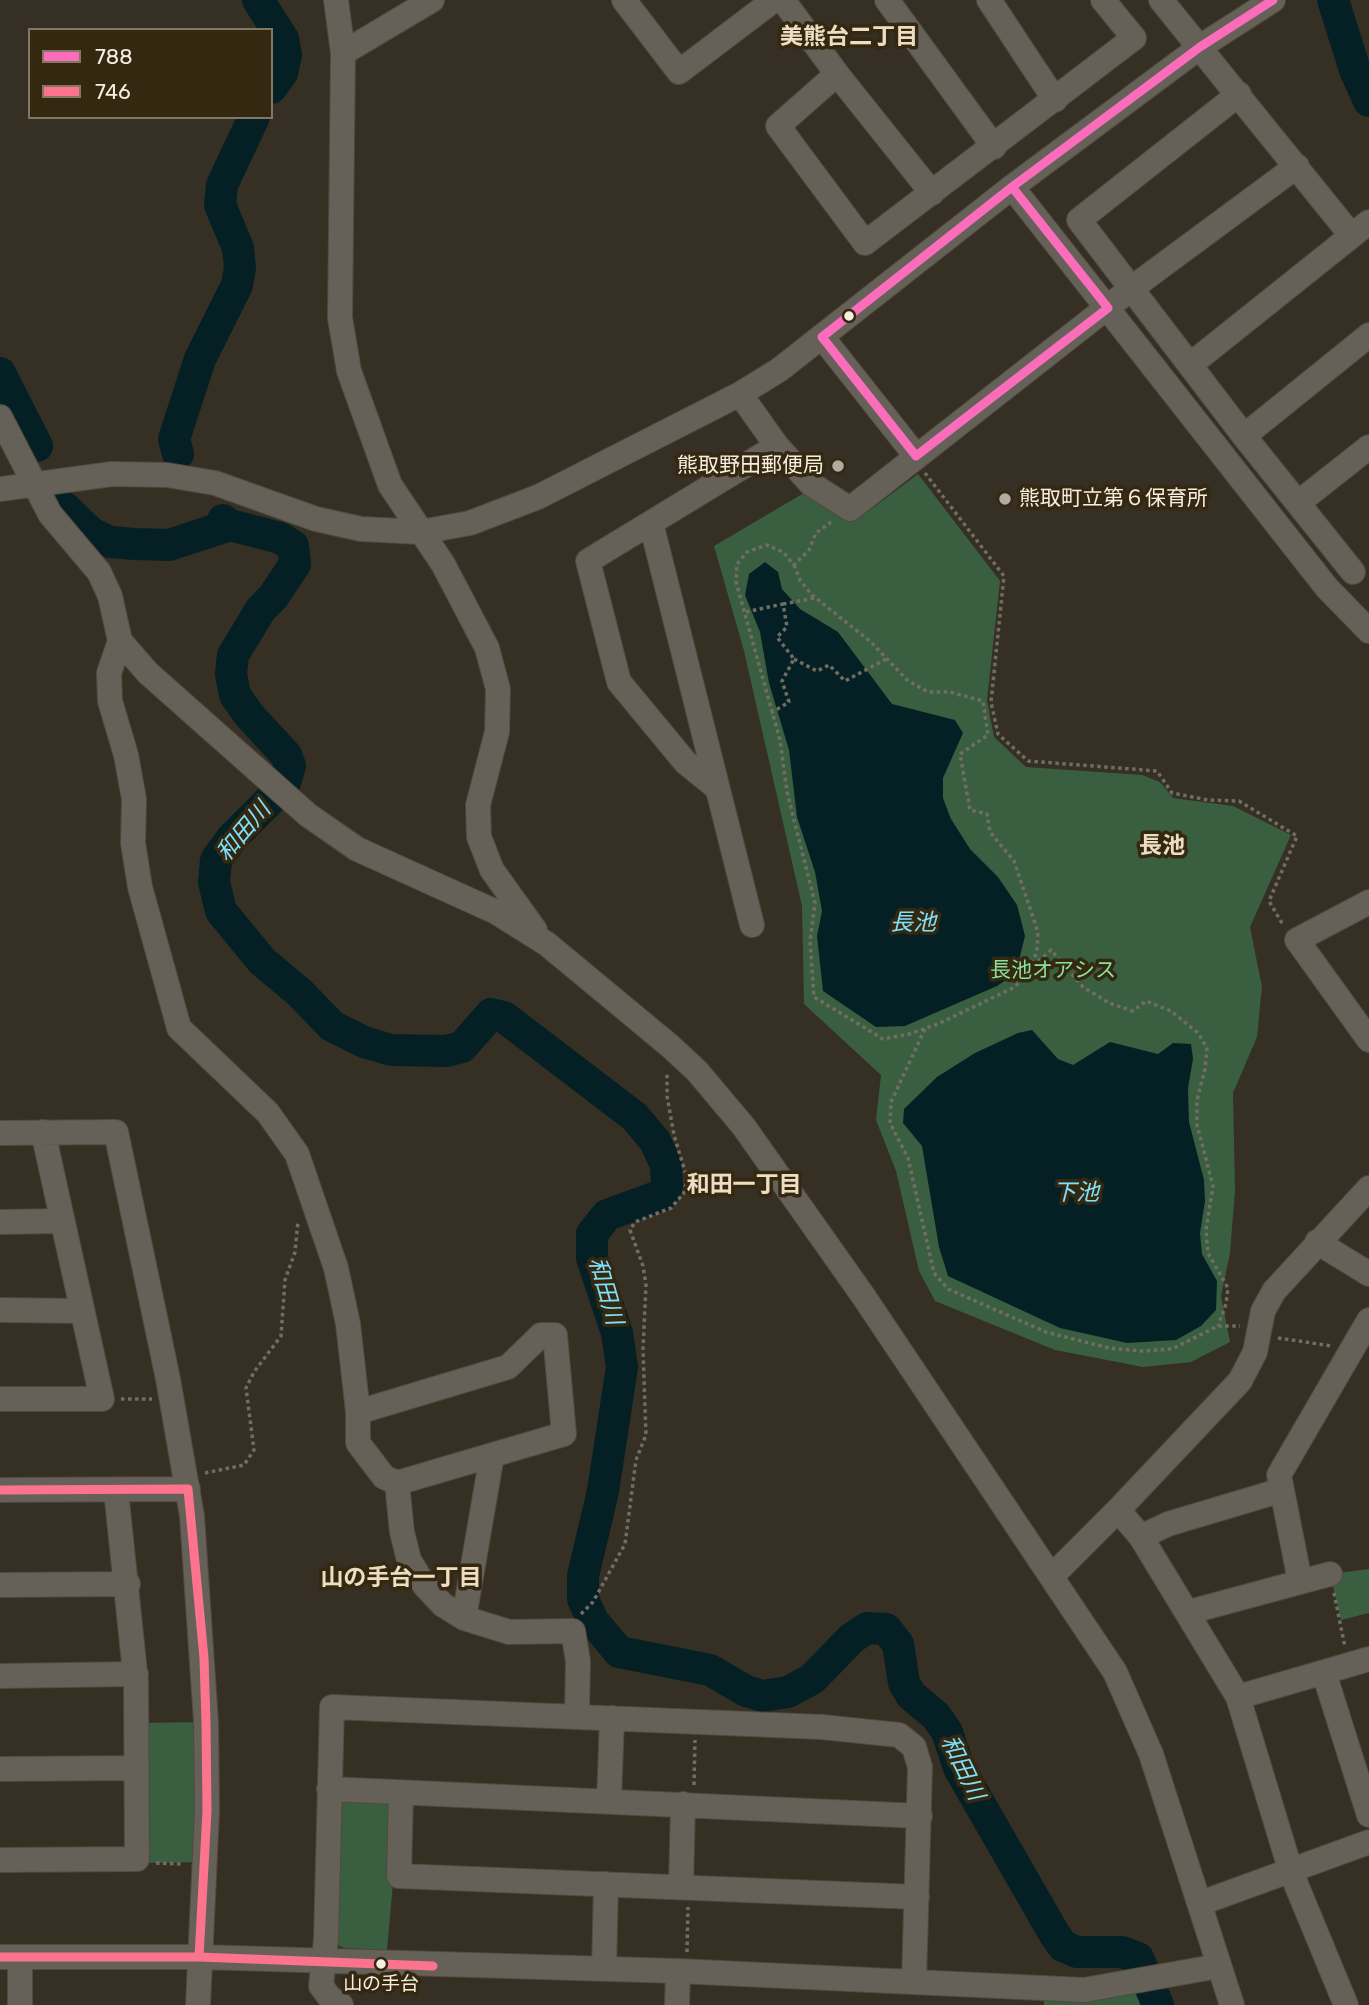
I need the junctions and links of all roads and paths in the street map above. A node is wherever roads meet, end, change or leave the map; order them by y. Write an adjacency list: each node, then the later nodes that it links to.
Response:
1 (336, 0): 12 (street)
2 (432, 0): 12 (street)
3 (624, 0): 4 (street)
4 (774, 0)
5 (783, 0): 13 (street)
6 (989, 0): 15 (street)
7 (1103, 0): 15 (street)
8 (1161, 0): 11 (street)
9 (1273, 0): 11 (street)
10 (898, 4): 16 (street)
11 (1200, 47): 14 (street); 18 (street)
12 (343, 53): 37 (street)
13 (837, 74): 19 (street); 19 (street)
14 (1239, 94): 17 (street); 21 (street)
15 (1055, 100): 16 (street)
16 (993, 147): 19 (street)
17 (1297, 166): 20 (street); 21 (street)
18 (1012, 187): 22 (street); 24 (street)
19 (932, 194)
20 (1360, 229): 25 (street)
21 (1132, 288): 22 (street); 25 (street)
22 (1108, 308): 31 (street); 40 (street)
23 (1369, 335): 28 (street)
24 (822, 337): 26 (street); 31 (street)
25 (1190, 365): 28 (street)
26 (740, 394): 29 (street); 37 (street)
27 (0, 417): 32 (street)
28 (1244, 436): 34 (street)
29 (777, 446): 35 (street); 36 (street)
30 (1369, 447): 34 (street)
31 (916, 456): 35 (street); 52 (path)
32 (32, 484): 33 (street); 37 (street); 45 (street)
33 (0, 489)
34 (1298, 503): 39 (street)
35 (850, 509): 38 (path)
36 (651, 523): 49 (street); 49 (street)
37 (421, 532): 53 (street)
38 (794, 565): 41 (path); 43 (path)
39 (1361, 566): 40 (street)
40 (1327, 588): 44 (street)
41 (816, 598): 42 (path); 47 (path)
42 (783, 604): 43 (path); 46 (path)
43 (746, 612): 48 (path)
44 (1369, 631)
45 (120, 641): 53 (street); 61 (street)
46 (794, 659): 47 (path); 48 (path)
47 (886, 659): 54 (path)
48 (771, 713): 55 (path)
49 (717, 788): 51 (street)
50 (1369, 902): 52 (street)
51 (752, 925)
52 (1297, 940): 56 (street)
53 (547, 944): 57 (street)
54 (1032, 967): 55 (path); 69 (path)
55 (925, 1029): 69 (path)
56 (1369, 1040)
57 (670, 1046): 84 (street); 90 (path)
58 (43, 1132): 59 (street); 62 (street); 74 (street)
59 (0, 1133)
60 (1369, 1188): 64 (street)
61 (307, 1189): 75 (street); 77 (path)
62 (61, 1221): 63 (street); 67 (street)
63 (0, 1222)
64 (1317, 1242): 65 (street); 70 (street)
65 (1369, 1274)
66 (0, 1310): 67 (street)
67 (81, 1311): 73 (street)
68 (1369, 1320): 71 (street)
69 (1218, 1326): 70 (path)
70 (1259, 1330): 71 (path); 82 (street)
71 (1352, 1349): 80 (street)
72 (0, 1399): 73 (street)
73 (102, 1399): 74 (path)
74 (171, 1399): 77 (street)
75 (358, 1412): 76 (street); 78 (street)
76 (492, 1455): 78 (street); 91 (street)
77 (187, 1483): 81 (street); 118 (street)
78 (397, 1483): 91 (street)
79 (0, 1490): 81 (street)
80 (1282, 1490): 83 (street); 86 (street)
81 (116, 1491): 87 (street)
82 (1118, 1510): 83 (street); 84 (street)
83 (1141, 1537): 89 (street)
84 (1053, 1574): 116 (street)
85 (1330, 1574): 86 (street); 92 (path)
86 (1300, 1581): 89 (street)
87 (128, 1584): 88 (street); 94 (street)
88 (0, 1585)
89 (1189, 1612): 96 (street)
90 (580, 1614)
91 (464, 1618): 97 (street)
92 (1358, 1662): 93 (street)
93 (1324, 1673): 96 (street); 106 (street)
94 (135, 1674): 95 (street); 100 (street)
95 (0, 1676)
96 (1238, 1698): 112 (street)
97 (577, 1715): 98 (street); 102 (street)
98 (612, 1718): 99 (street); 104 (street)
99 (695, 1722): 105 (path); 107 (street)
100 (136, 1768): 101 (street); 109 (street)
101 (0, 1769)
102 (329, 1789): 103 (street); 119 (street)
103 (401, 1793): 104 (street); 113 (street)
104 (609, 1801): 105 (street)
105 (688, 1804): 107 (street); 114 (street)
106 (1369, 1815)
107 (920, 1816): 115 (street)
108 (1369, 1842): 112 (street)
109 (138, 1859): 110 (street); 111 (path)
110 (0, 1860)
111 (187, 1864)
112 (1292, 1871): 116 (street); 130 (street)
113 (606, 1884): 114 (street); 121 (street)
114 (685, 1887): 115 (street); 122 (path)
115 (917, 1897): 123 (street)
116 (1201, 1903): 120 (street)
117 (10, 1957): 118 (street); 125 (street)
118 (199, 1957): 119 (street); 126 (street)
119 (324, 1961): 121 (street); 127 (street)
120 (1219, 1966): 124 (street); 129 (street)
121 (604, 1969): 122 (street)
122 (682, 1971): 123 (street); 128 (street)
123 (914, 1982): 124 (street)
124 (1043, 1996)
125 (20, 2005)
126 (198, 2005)
127 (341, 2005)
128 (677, 2005)
129 (1232, 2005)
130 (1346, 2005)

